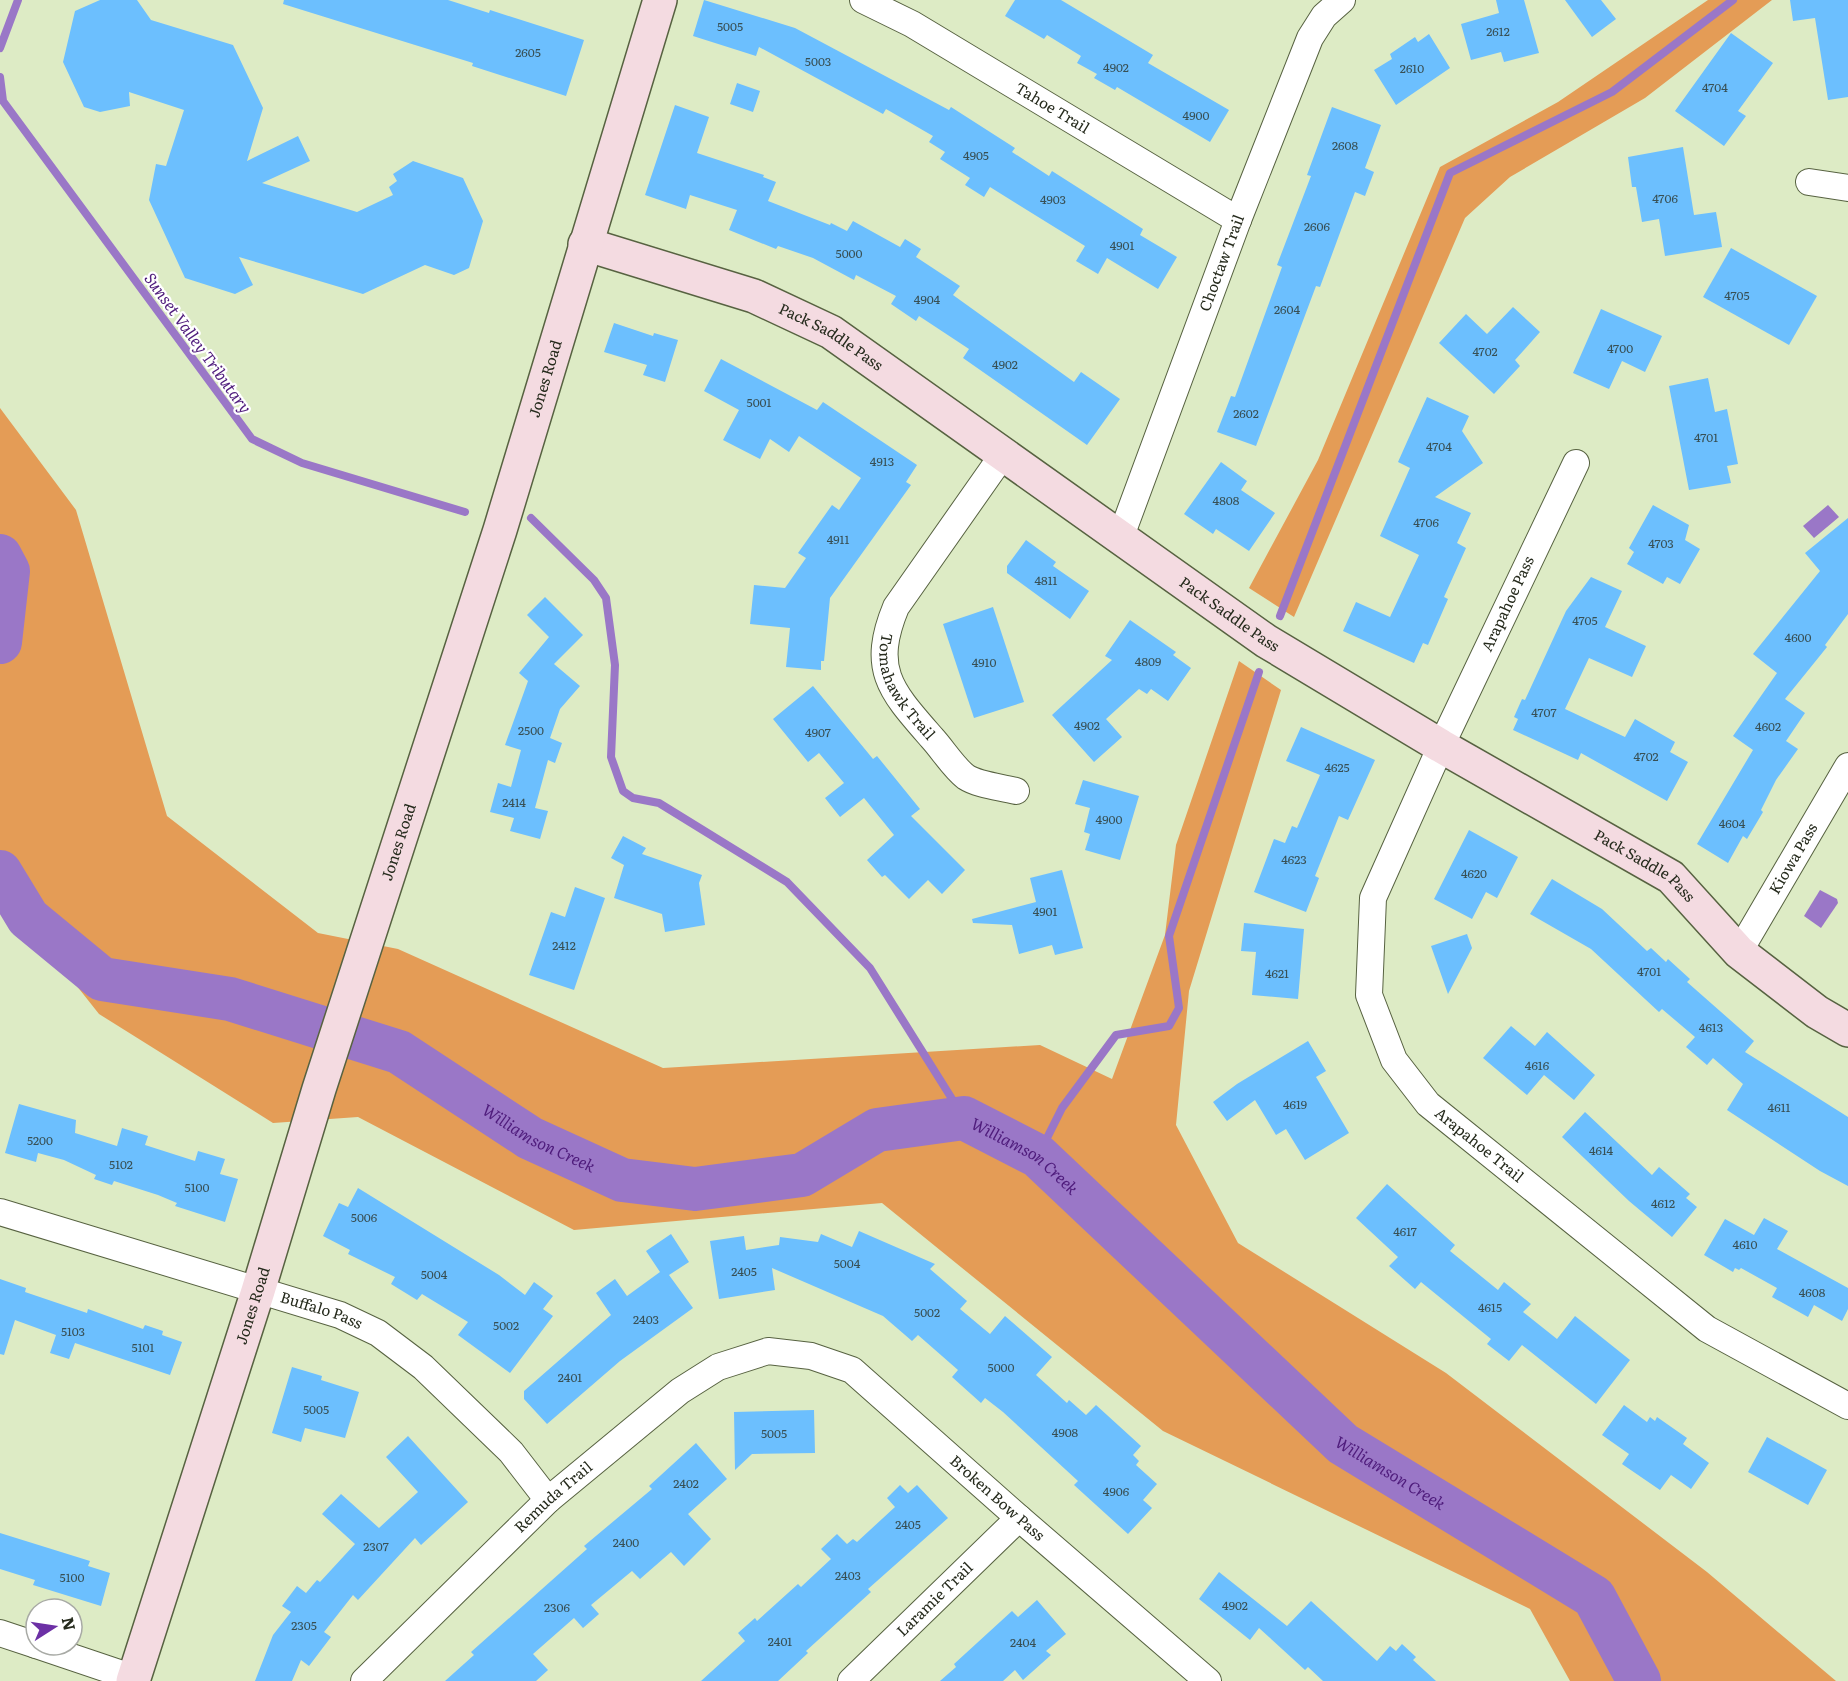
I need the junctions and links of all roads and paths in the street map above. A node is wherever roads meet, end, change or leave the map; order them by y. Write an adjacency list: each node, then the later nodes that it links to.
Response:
1 (660, 0): 7 (street, Jones Road)
2 (863, 0): 6 (street, Tahoe Trail)
3 (1342, 0): 6 (street, Choctaw Trail)
4 (1809, 182): 5 (street)
5 (1848, 188)
6 (1238, 220): 10 (street, Choctaw Trail)
7 (585, 244): 8 (street, Pack Saddle Pass); 17 (street, Jones Road)
8 (1002, 456): 10 (street, Pack Saddle Pass); 13 (street, Tomahawk Trail)
9 (1576, 463): 11 (street, Arapahoe Pass)
10 (1121, 536): 11 (street, Pack Saddle Pass)
11 (1441, 746): 14 (street, Pack Saddle Pass); 19 (street, Arapahoe Trail)
12 (1848, 766): 14 (street, Kiowa Pass)
13 (1016, 790)
14 (1739, 952): 15 (street, Pack Saddle Pass)
15 (1848, 1030)
16 (0, 1212): 17 (street, Buffalo Pass)
17 (258, 1292): 20 (street, Buffalo Pass); 25 (street, Jones Road)
18 (768, 1351): 20 (street, Remuda Trail); 21 (street, Broken Bow Pass)
19 (1848, 1406)
20 (548, 1500): 26 (street, Remuda Trail)
21 (1019, 1518): 27 (street, Laramie Trail); 28 (street, Broken Bow Pass)
22 (0, 1633): 23 (street)
23 (24, 1641)
24 (70, 1657): 25 (street)
25 (133, 1679)
26 (364, 1681)
27 (851, 1681)
28 (1208, 1681)

